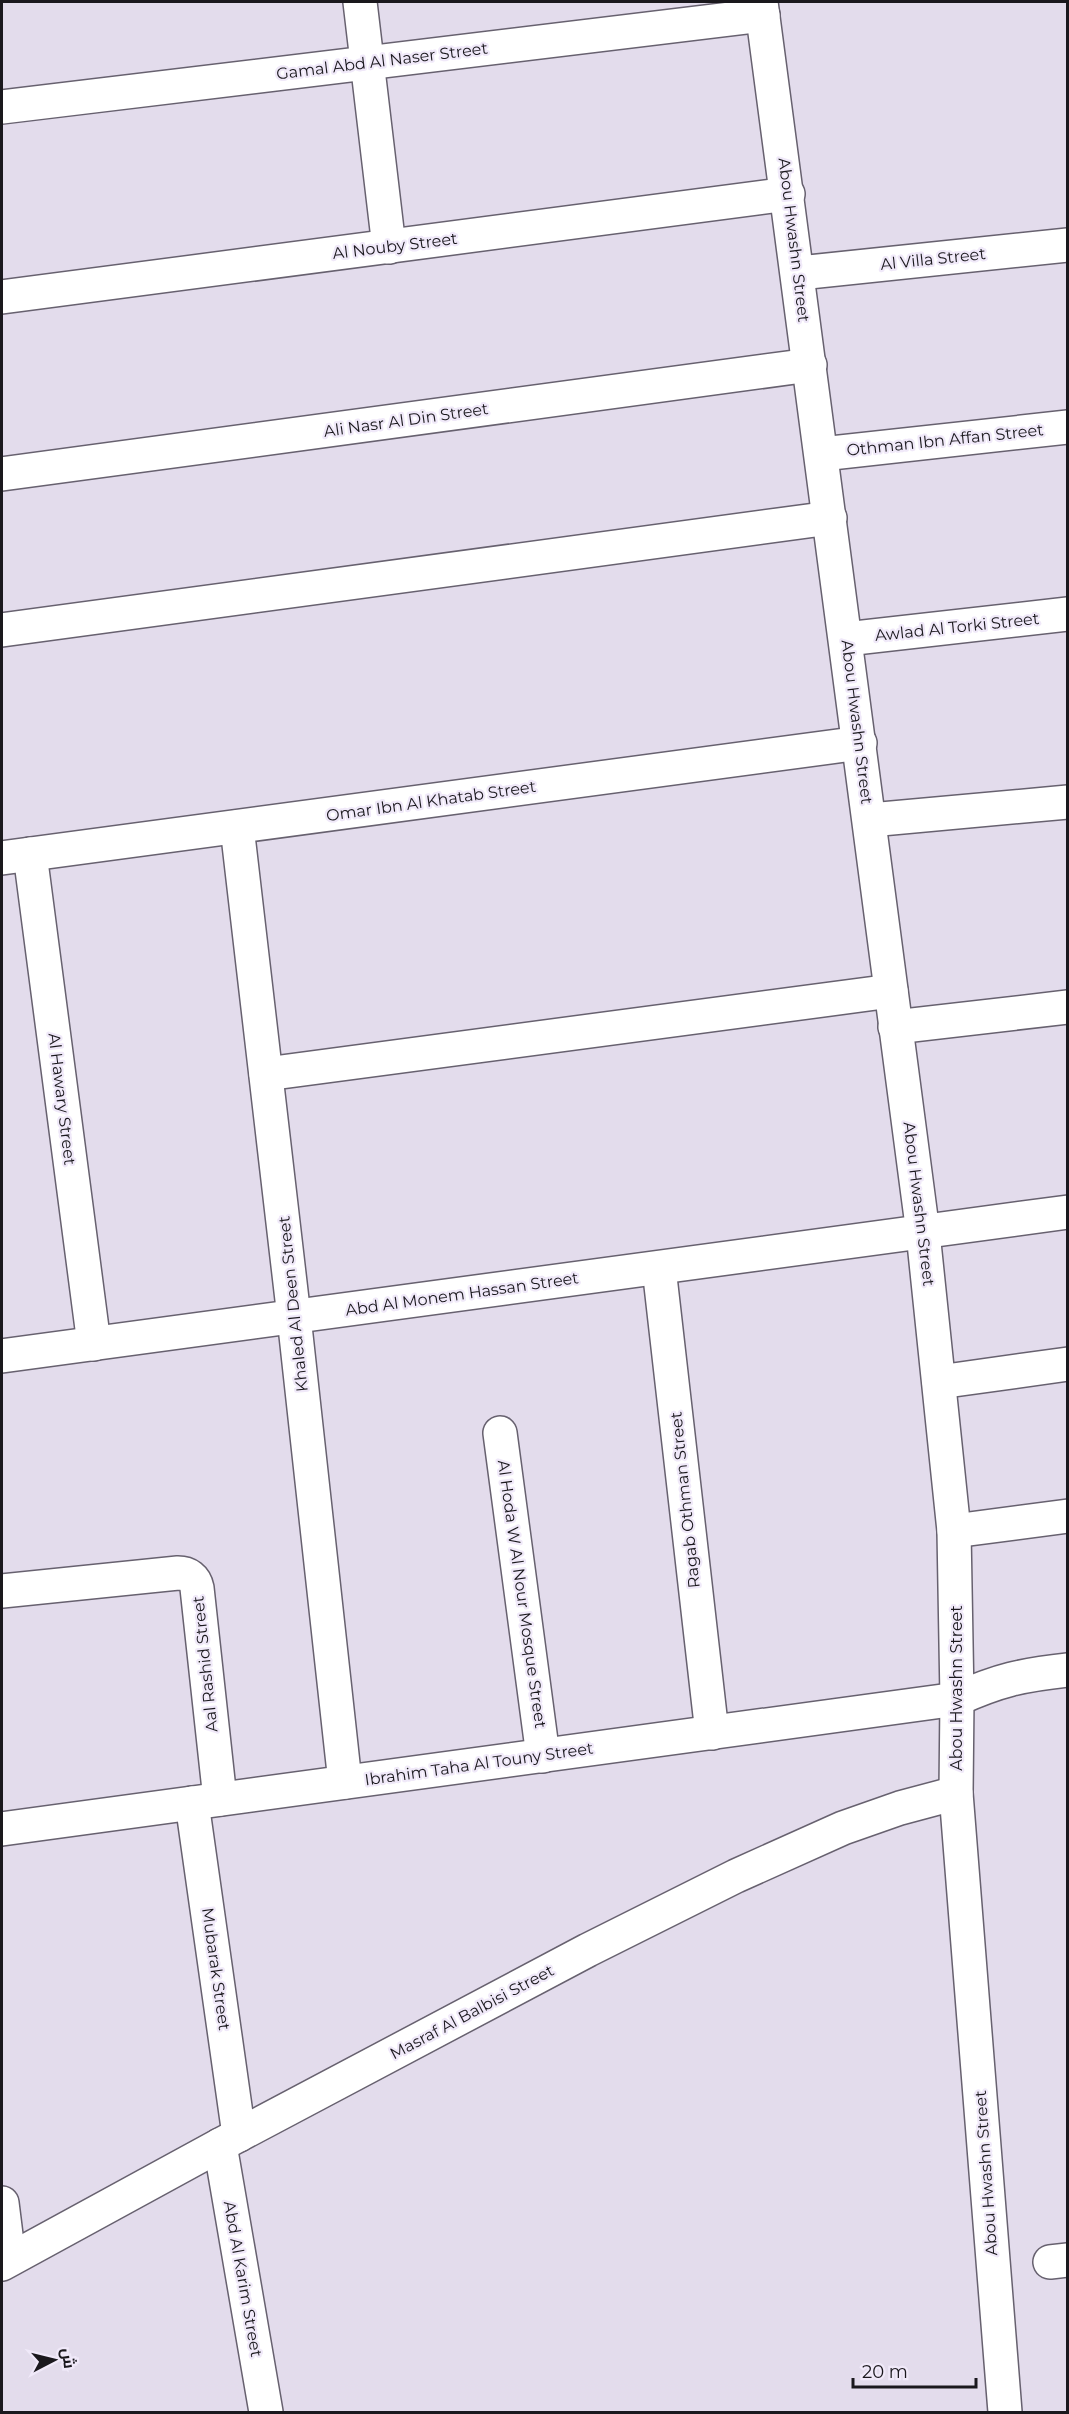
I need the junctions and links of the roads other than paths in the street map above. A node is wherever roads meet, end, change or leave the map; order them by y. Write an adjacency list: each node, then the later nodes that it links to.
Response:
1 (360, 2): 3 (street)
2 (762, 8): 3 (street, Gamal Abd Al Naser Street); 5 (street, Abou Hwashn Street)
3 (367, 63): 4 (street, Gamal Abd Al Naser Street); 7 (street)
4 (2, 107)
5 (788, 194): 7 (street, Al Nouby Street); 8 (street, Abou Hwashn Street)
6 (1068, 245): 8 (street, Al Villa Street)
7 (389, 247): 9 (street, Al Nouby Street)
8 (799, 273): 10 (street, Abou Hwashn Street)
9 (2, 297)
10 (810, 365): 12 (street, Abou Hwashn Street); 13 (street, Ali Nasr Al Din Street)
11 (1068, 427): 12 (street, Othman Ibn Affan Street)
12 (822, 454): 14 (street, Abou Hwashn Street)
13 (2, 474)
14 (830, 518): 16 (street); 17 (street, Abou Hwashn Street)
15 (1068, 614): 17 (street, Awlad Al Torki Street)
16 (2, 630)
17 (846, 639): 18 (street, Abou Hwashn Street)
18 (860, 744): 20 (street, Abou Hwashn Street); 21 (street, Omar Ibn Al Khatab Street)
19 (1068, 802): 20 (street)
20 (870, 820): 23 (street, Abou Hwashn Street)
21 (237, 827): 22 (street, Omar Ibn Al Khatab Street); 26 (street, Khaled Al Deen Street)
22 (16, 856): 31 (street, Al Hawary Street)
23 (891, 991): 25 (street, Abou Hwashn Street); 26 (street)
24 (1068, 1007): 25 (street)
25 (896, 1027): 28 (street, Abou Hwashn Street)
26 (266, 1074): 30 (street, Khaled Al Deen Street)
27 (1068, 1212): 28 (street, Abd Al Monem Hassan Street)
28 (924, 1233): 29 (street, Abd Al Monem Hassan Street); 34 (street, Abou Hwashn Street)
29 (659, 1268): 30 (street, Abd Al Monem Hassan Street); 41 (street, Ragab Othman Street)
30 (294, 1317): 31 (street, Abd Al Monem Hassan Street); 43 (street, Khaled Al Deen Street)
31 (94, 1344): 32 (street, Abd Al Monem Hassan Street)
32 (2, 1356)
33 (1068, 1364): 34 (street)
34 (939, 1382): 37 (street, Abou Hwashn Street)
35 (500, 1433): 42 (street, Al Hoda W Al Nour Mosque Street)
36 (1068, 1516): 37 (street)
37 (954, 1531): 40 (street, Abou Hwashn Street)
38 (2, 1591): 45 (street, Aal Rashid Street)
39 (1068, 1670): 40 (street, Ibrahim Taha Al Touny Street)
40 (957, 1700): 41 (street, Ibrahim Taha Al Touny Street); 44 (street, Abou Hwashn Street)
41 (712, 1733): 42 (street, Ibrahim Taha Al Touny Street)
42 (543, 1756): 43 (street, Ibrahim Taha Al Touny Street)
43 (345, 1782): 45 (street, Ibrahim Taha Al Touny Street)
44 (956, 1793): 47 (street, Masraf Al Balbisi Street); 51 (street, Abou Hwashn Street)
45 (206, 1801): 46 (street, Ibrahim Taha Al Touny Street); 47 (street, Mubarak Street)
46 (2, 1829)
47 (230, 2140): 49 (street, Masraf Al Balbisi Street); 50 (street, Abd Al Karim Street)
48 (2, 2203): 49 (street)
49 (5, 2261)
50 (266, 2412)
51 (1005, 2412)

